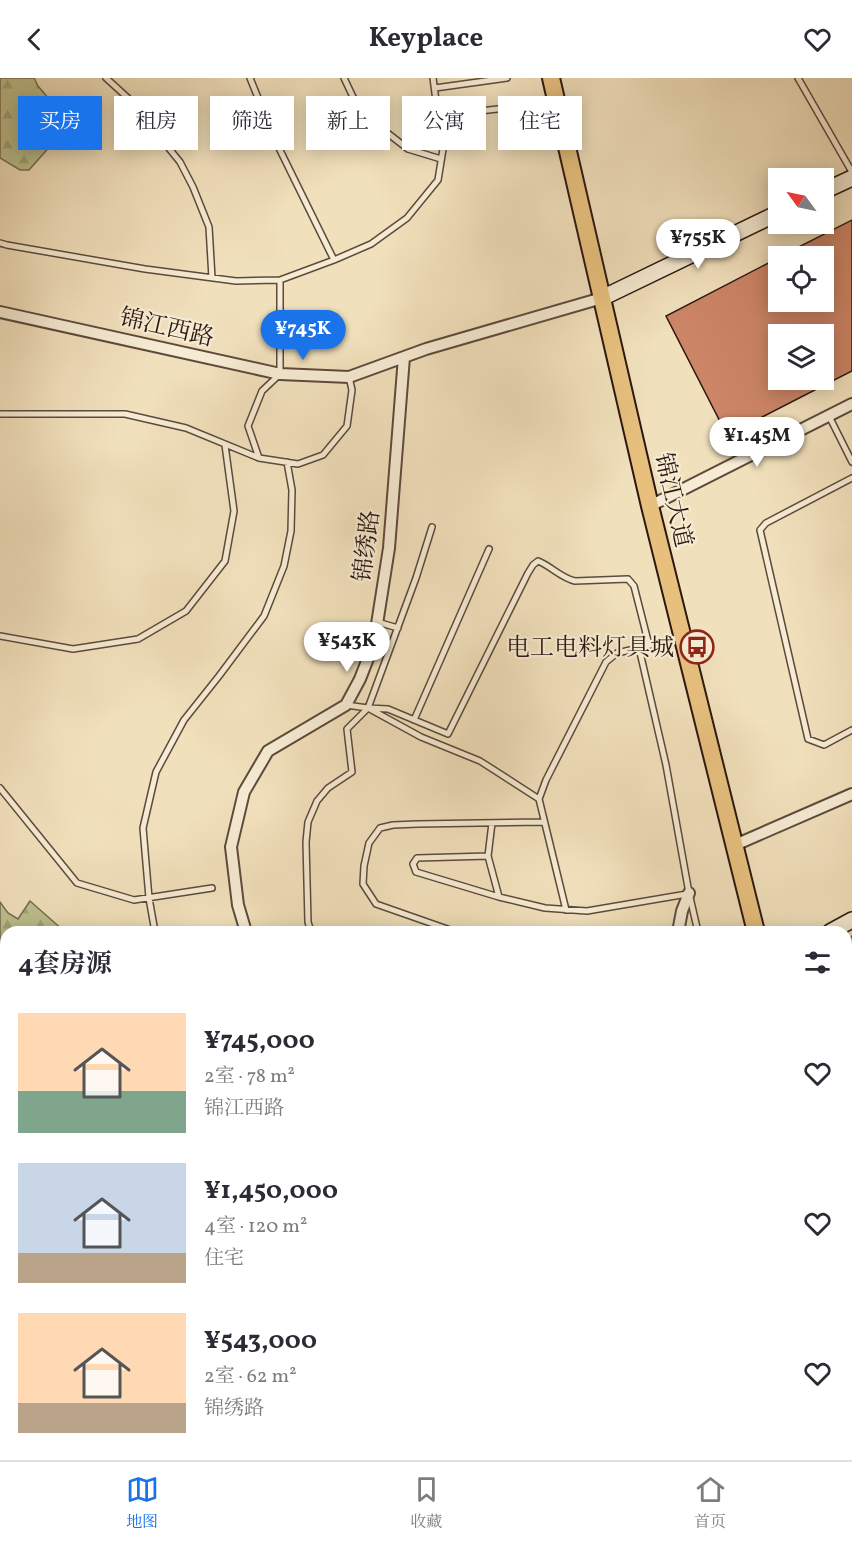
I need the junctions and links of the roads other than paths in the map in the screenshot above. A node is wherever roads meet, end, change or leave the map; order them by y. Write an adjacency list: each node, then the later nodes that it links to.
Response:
1 (106, 78): 20 (lane)
2 (250, 78): 19 (lane)
3 (344, 78): 13 (lane)
4 (433, 78): 8 (lane)
5 (507, 78): 8 (lane)
6 (551, 78): 10 (main road, 锦江大道)
7 (798, 78): 14 (lane)
8 (435, 88): 9 (lane)
9 (436, 96)
10 (556, 96)
11 (443, 150): 13 (lane)
12 (568, 150): 22 (main road, 锦江大道)
13 (441, 159): 19 (lane)
14 (852, 172)
15 (852, 178): 16 (main road)
16 (834, 186)
17 (768, 218): 22 (main road)
18 (0, 243): 20 (lane)
19 (334, 260): 21 (lane)
20 (212, 278): 21 (lane)
21 (280, 280): 25 (lane)
22 (602, 298): 24 (street, 锦江西路); 35 (main road, 锦江大道)
23 (0, 312): 25 (street, 锦江西路)
24 (404, 357): 26 (street, 锦江西路); 38 (street, 锦绣路)
25 (280, 374): 26 (street, 锦江西路); 31 (lane)
26 (349, 377): 32 (lane)
27 (852, 404): 29 (street)
28 (0, 414): 30 (lane)
29 (829, 416): 33 (lane); 35 (street)
30 (225, 444): 31 (lane); 40 (lane)
31 (259, 458): 32 (lane)
32 (287, 462): 58 (lane)
33 (852, 462)
34 (852, 478): 47 (lane)
35 (650, 506): 41 (main road, 锦江大道)
36 (432, 527): 39 (lane)
37 (489, 549): 46 (lane)
38 (377, 622): 39 (lane); 44 (street, 锦绣路)
39 (398, 627): 45 (lane)
40 (0, 636)
41 (683, 637): 42 (lane); 53 (main road, 锦江大道)
42 (649, 645): 43 (lane); 46 (lane)
43 (639, 648): 50 (lane); 56 (lane)
44 (346, 705): 45 (lane); 61 (street)
45 (368, 708): 46 (lane); 50 (lane); 62 (lane)
46 (414, 720)
47 (852, 730)
48 (0, 788): 58 (lane)
49 (852, 794): 53 (street)
50 (539, 799): 51 (lane)
51 (544, 822): 52 (lane); 59 (lane)
52 (492, 823): 54 (lane); 63 (lane)
53 (735, 846): 66 (main road, 锦江大道)
54 (488, 856): 57 (lane); 57 (lane)
55 (212, 888): 58 (lane)
56 (689, 893): 59 (lane); 64 (street); 65 (lane)
57 (499, 897): 59 (lane)
58 (149, 898): 60 (lane)
59 (566, 910)
60 (154, 926)
61 (244, 926)
62 (309, 926)
63 (439, 926)
64 (679, 926)
65 (697, 926)
66 (755, 926)

